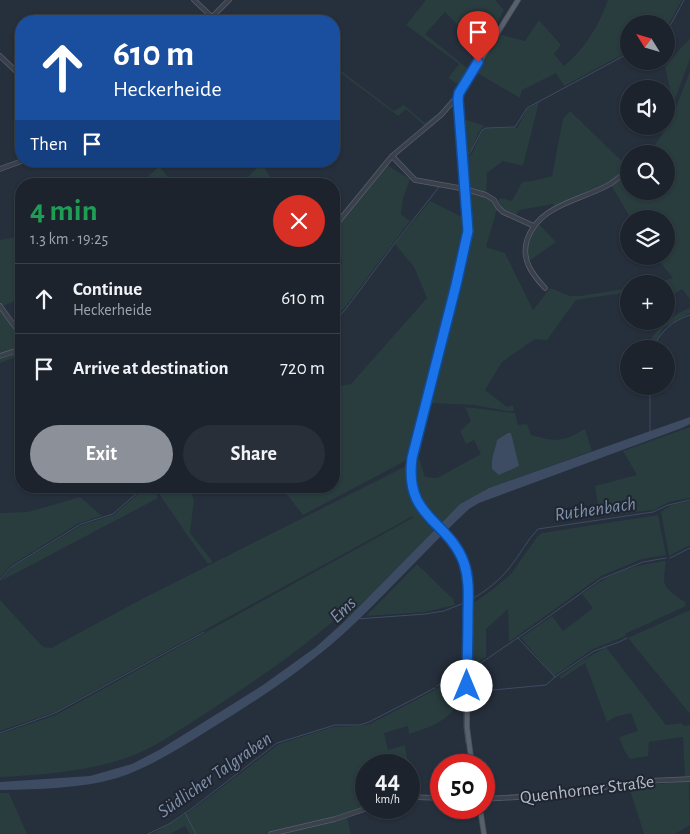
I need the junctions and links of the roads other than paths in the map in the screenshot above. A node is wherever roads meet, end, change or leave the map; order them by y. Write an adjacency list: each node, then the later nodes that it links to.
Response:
1 (194, 0): 4 (street)
2 (229, 0): 5 (street)
3 (518, 0): 8 (main road)
4 (210, 15)
5 (214, 15)
6 (0, 56): 7 (street)
7 (15, 70)
8 (458, 99): 9 (street); 13 (main road)
9 (392, 156): 13 (street); 14 (street)
10 (15, 164): 11 (street)
11 (0, 169)
12 (620, 176): 15 (street)
13 (465, 189): 15 (street); 21 (main road)
14 (340, 220)
15 (534, 226): 16 (street)
16 (545, 288)
17 (0, 306): 18 (street)
18 (15, 327)
19 (15, 351): 20 (street)
20 (0, 356)
21 (471, 754)
22 (690, 778): 23 (street, Quenhorner Straße)
23 (495, 798)
24 (355, 812): 26 (street)
25 (482, 819): 27 (main road)
26 (271, 834)
27 (484, 834)

